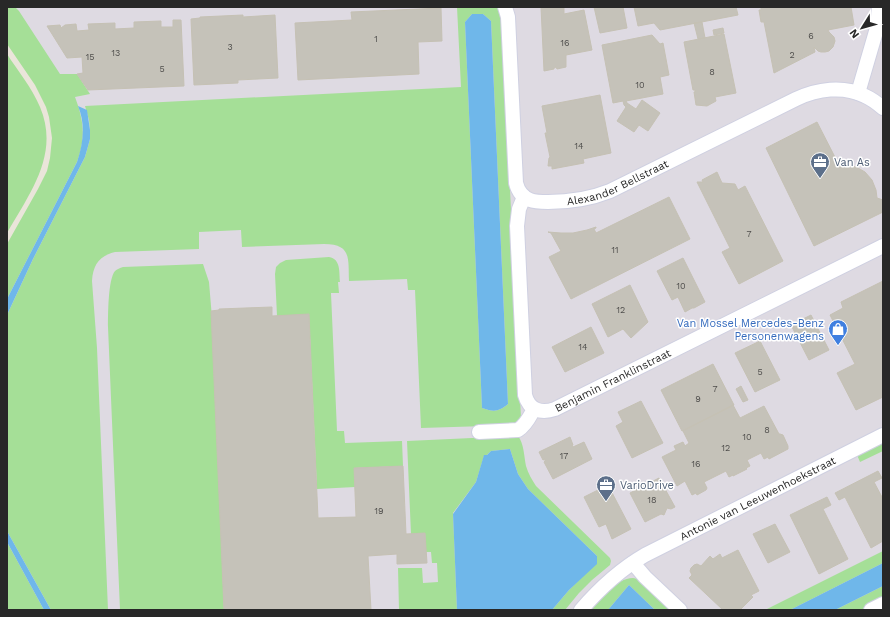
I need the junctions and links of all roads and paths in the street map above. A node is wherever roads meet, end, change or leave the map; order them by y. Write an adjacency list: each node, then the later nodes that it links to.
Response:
1 (505, 7): 5 (street)
2 (880, 7): 3 (street)
3 (858, 93): 4 (street, Alexander Bellstraat); 5 (street, Alexander Bellstraat)
4 (883, 108)
5 (524, 197): 7 (street)
6 (883, 246): 7 (street, Benjamin Franklinstraat)
7 (534, 409): 8 (street)
8 (479, 432)
9 (883, 435): 10 (street, Antonie van Leeuwenhoekstraat)
10 (633, 563): 12 (street, Antonie van Leeuwenhoekstraat); 13 (street)
11 (883, 604): 14 (street)
12 (581, 610)
13 (680, 610)
14 (871, 610)

